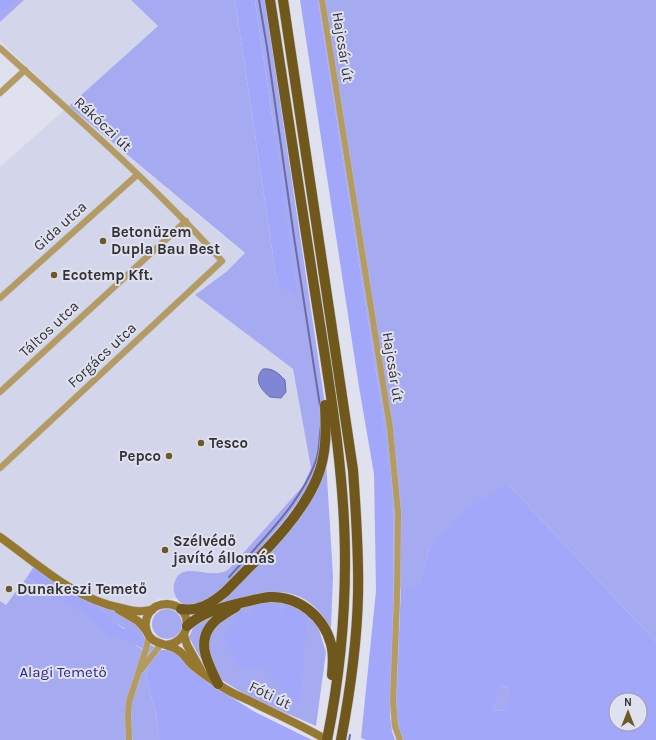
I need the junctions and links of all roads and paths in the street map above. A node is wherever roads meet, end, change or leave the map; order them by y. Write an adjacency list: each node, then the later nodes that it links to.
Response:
1 (270, 0): 11 (highway)
2 (283, 0): 28 (highway)
3 (322, 0): 29 (street, Hajcsár út)
4 (0, 48): 5 (street, Rákóczi út)
5 (25, 70): 6 (street); 7 (street, Rákóczi út)
6 (0, 93)
7 (137, 175): 8 (street, Rákóczi út); 10 (street, Gida utca)
8 (186, 221): 9 (street, Rákóczi út); 12 (street, Táltos utca)
9 (222, 261): 13 (street, Forgács utca)
10 (0, 298)
11 (324, 351): 18 (highway); 25 (highway)
12 (0, 392)
13 (0, 468)
14 (0, 537): 16 (main road)
15 (241, 603): 19 (highway); 24 (highway); 25 (highway)
16 (114, 607): 17 (main road); 20 (main road)
17 (152, 610): 18 (main road); 20 (main road)
18 (180, 610): 19 (main road)
19 (186, 631): 21 (main road); 23 (main road)
20 (148, 633): 21 (main road); 22 (street)
21 (164, 645): 22 (street); 23 (main road, Fóti út)
22 (138, 673): 26 (street)
23 (202, 673): 24 (main road, Fóti út)
24 (218, 684): 27 (main road, Fóti út)
25 (334, 707): 27 (highway)
26 (129, 740)
27 (327, 740)
28 (341, 740)
29 (400, 740)

